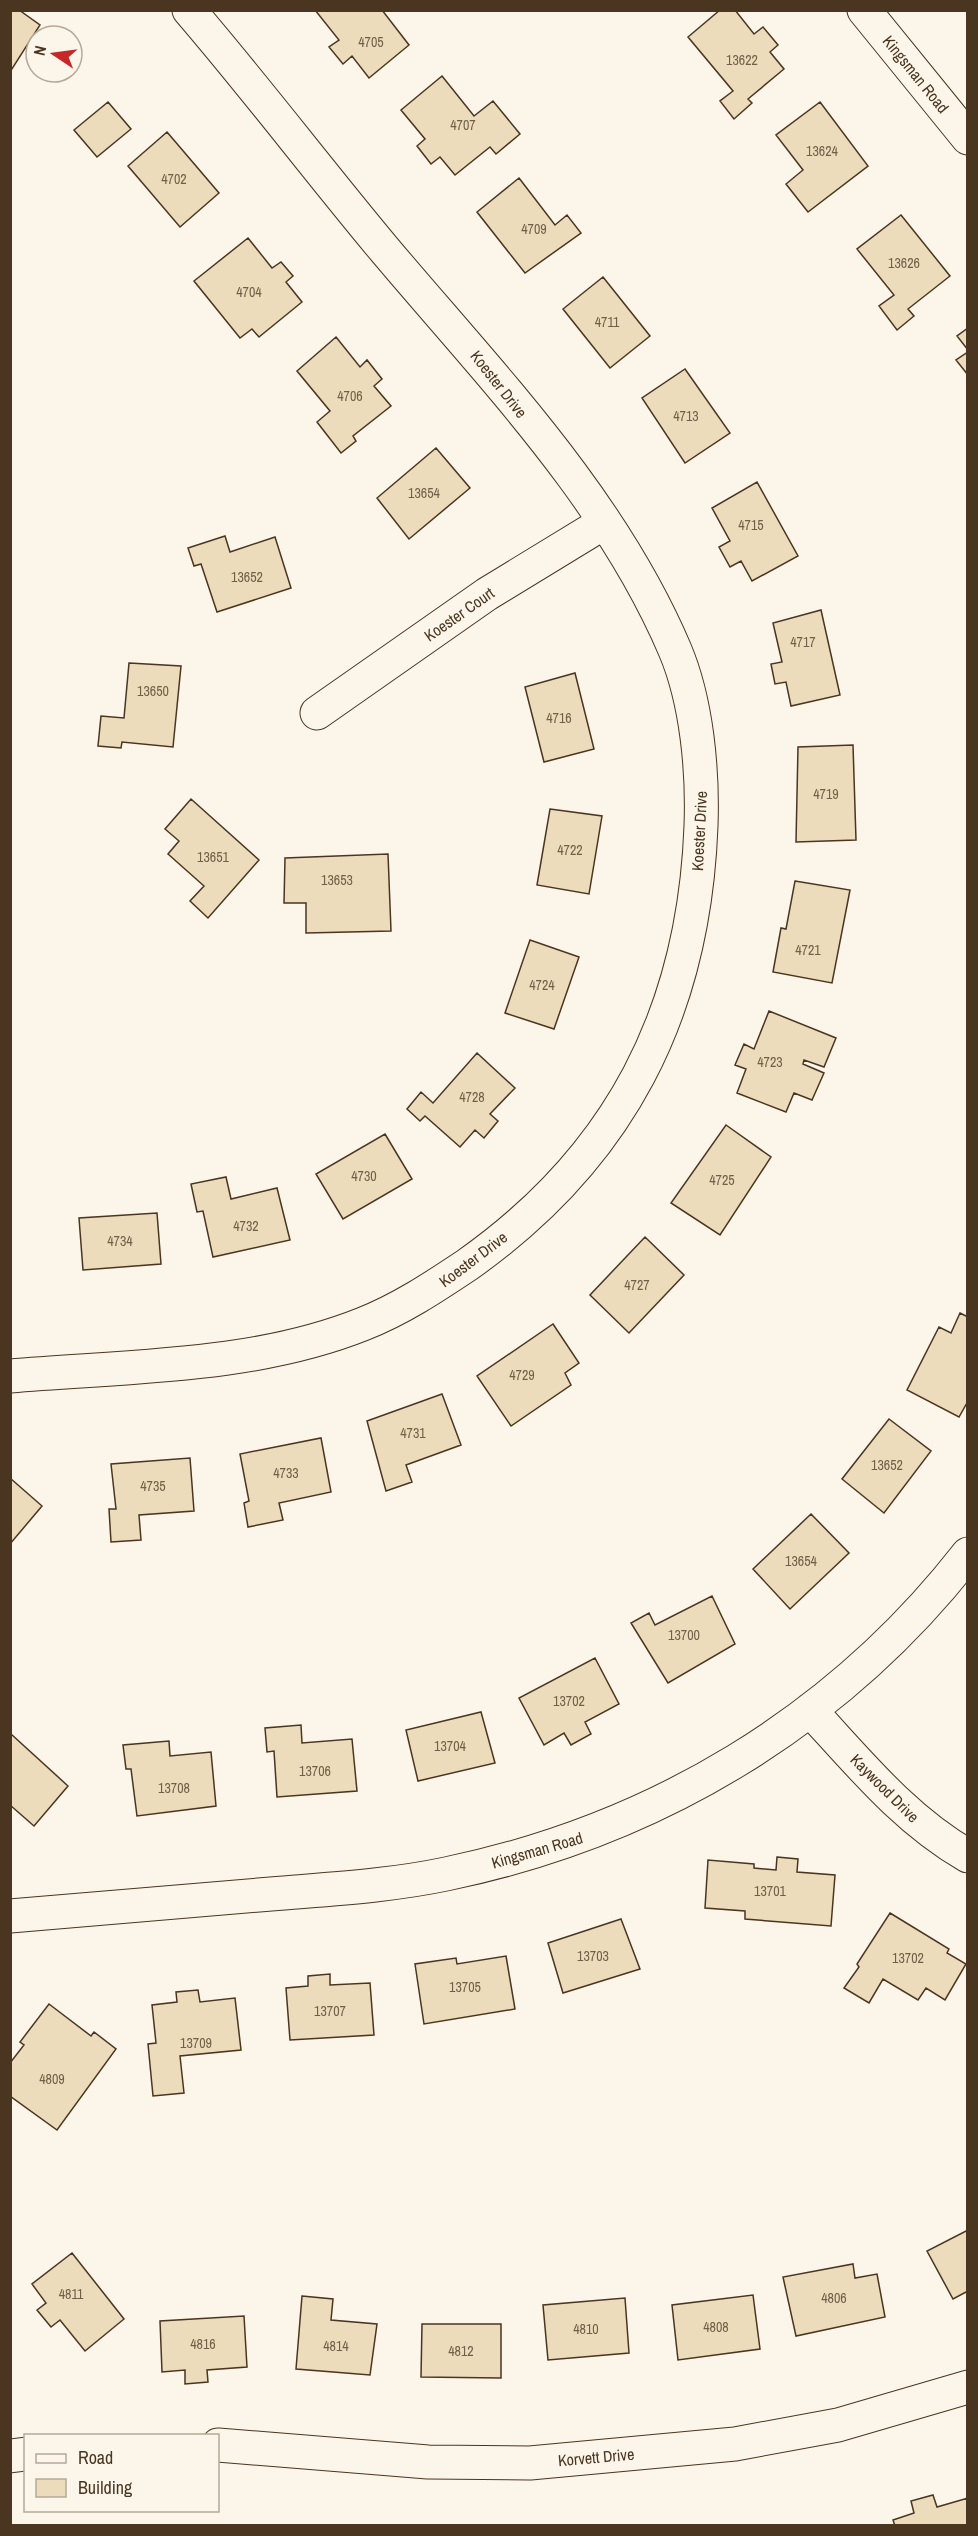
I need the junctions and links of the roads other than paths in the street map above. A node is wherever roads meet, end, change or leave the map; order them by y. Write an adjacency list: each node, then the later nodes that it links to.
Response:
1 (189, 10): 4 (street, Koester Drive)
2 (864, 10): 3 (street, Kingsman Road)
3 (968, 138)
4 (605, 522): 5 (street, Koester Court); 6 (street, Koester Drive)
5 (317, 713)
6 (10, 1376)
7 (968, 1554): 8 (street, Kingsman Road)
8 (810, 1710): 9 (street, Kaywood Drive); 10 (street, Kingsman Road)
9 (968, 1856)
10 (10, 1916)
11 (968, 2386): 12 (street, Korvett Drive)
12 (219, 2445)

